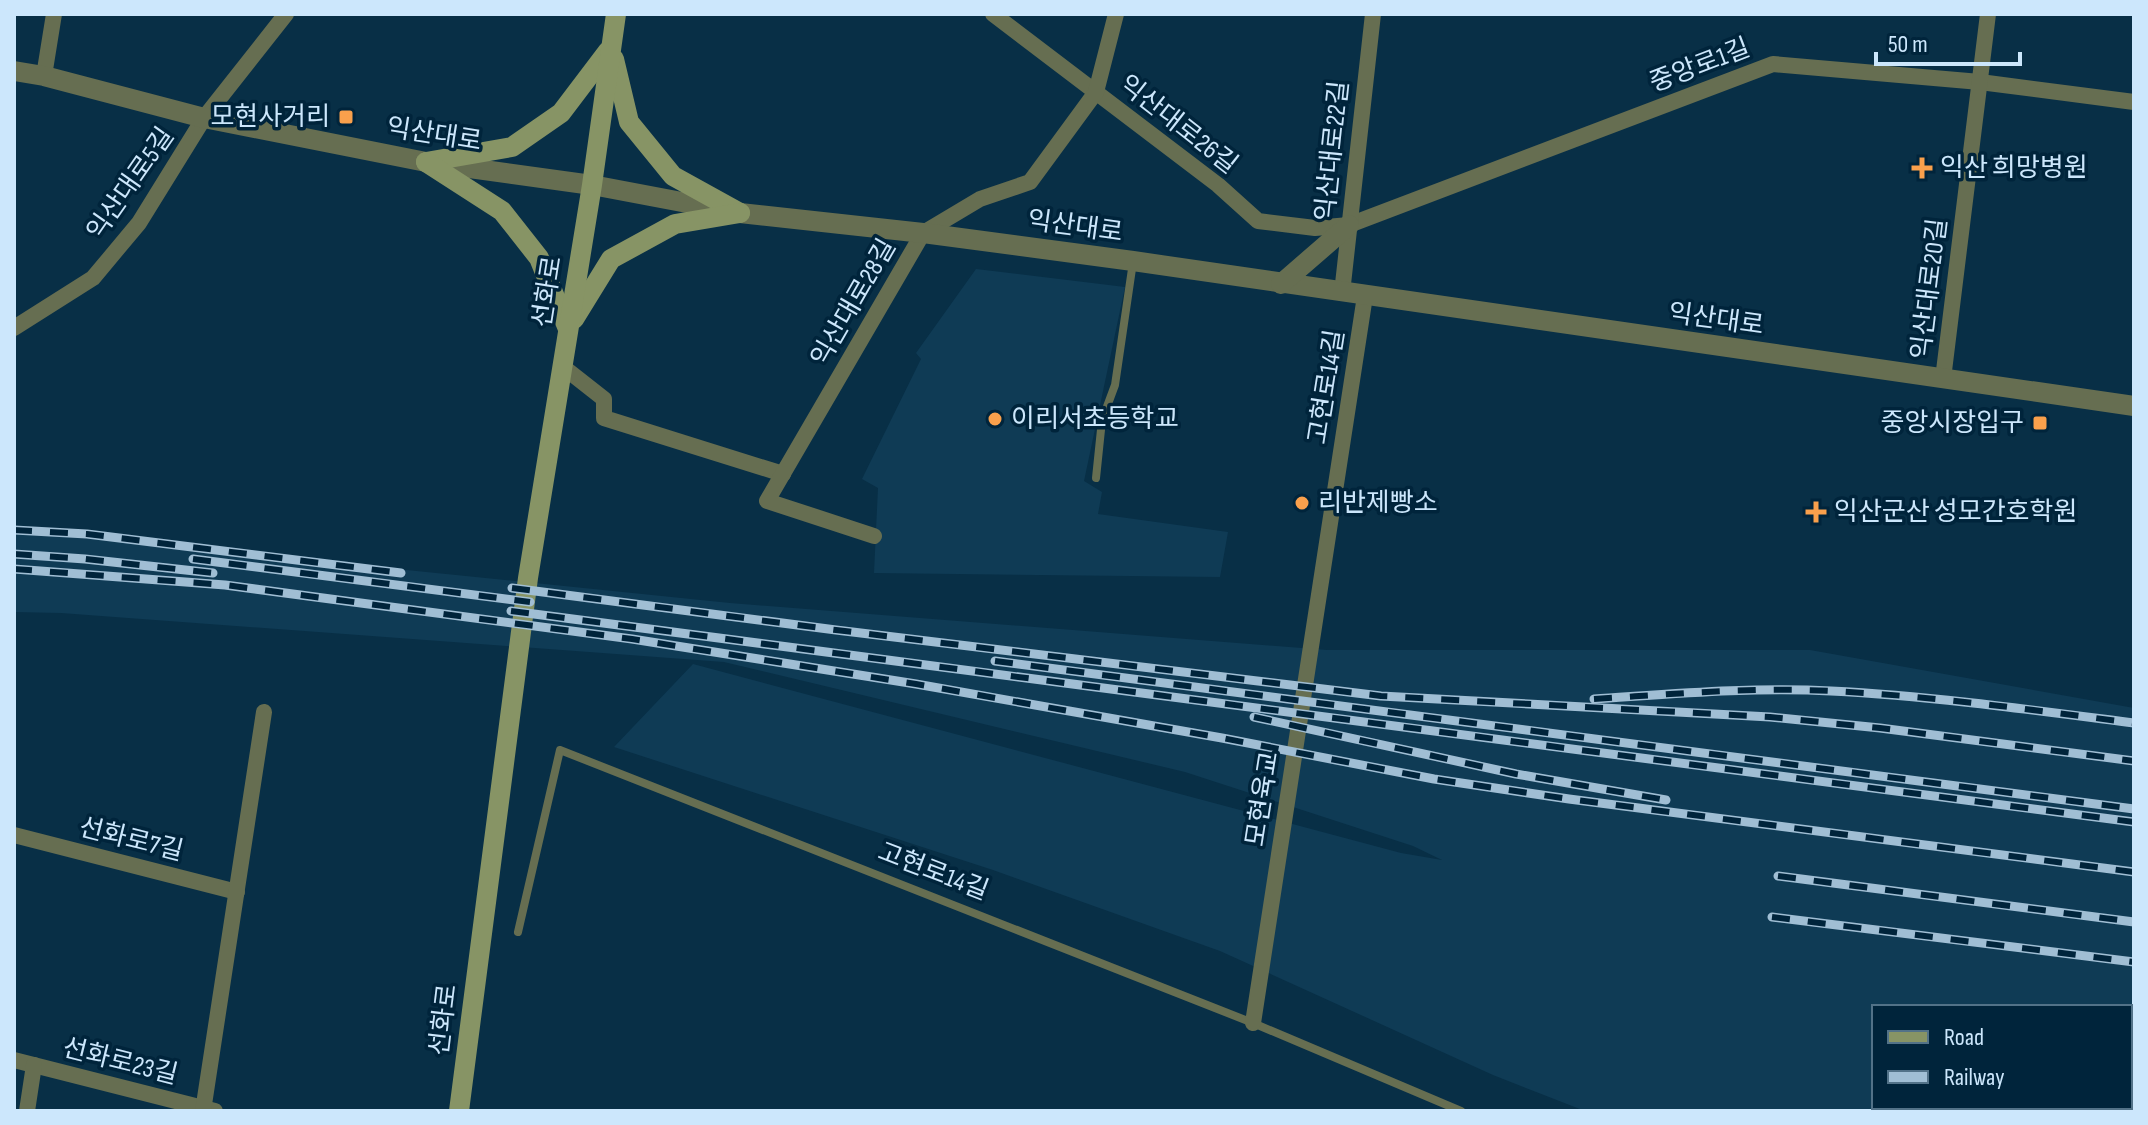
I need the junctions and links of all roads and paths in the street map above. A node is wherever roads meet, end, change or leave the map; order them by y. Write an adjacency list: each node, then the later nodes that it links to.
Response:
1 (54, 14): 10 (street)
2 (286, 14): 14 (street, 익산대로5길)
3 (616, 14): 8 (main road, 선화로)
4 (993, 14): 12 (street, 익산대로26길)
5 (1116, 14): 12 (street)
6 (1373, 14): 18 (street, 익산대로22길)
7 (1988, 14): 11 (street, 익산대로20길)
8 (611, 47): 15 (main road); 16 (main road, 선화로); 17 (main road)
9 (14, 71): 10 (street, 익산대로)
10 (44, 76): 14 (street, 익산대로)
11 (1980, 82): 13 (street, 중앙로1길); 18 (street, 중앙로1길); 27 (street, 익산대로20길)
12 (1096, 92): 18 (street, 익산대로26길); 19 (street, 익산대로28길)
13 (2134, 102)
14 (204, 118): 15 (street, 익산대로); 24 (street, 익산대로5길)
15 (426, 162): 16 (street, 익산대로); 25 (main road)
16 (592, 185): 17 (street, 익산대로); 25 (main road, 선화로)
17 (740, 213): 19 (street, 익산대로); 25 (main road)
18 (1349, 225): 21 (street); 22 (street, 익산대로22길)
19 (923, 233): 20 (street, 익산대로); 29 (street, 익산대로28길)
20 (1133, 261): 21 (street, 익산대로); 30 (lane)
21 (1281, 284): 22 (street, 익산대로)
22 (1342, 293): 23 (street, 익산대로)
23 (1365, 296): 27 (street, 익산대로); 32 (street, 고현로14길)
24 (14, 328)
25 (568, 329): 26 (main road, 선화로)
26 (562, 366): 29 (street); 42 (main road, 선화로)
27 (1943, 379): 28 (street, 익산대로)
28 (2134, 406)
29 (783, 474): 31 (street, 익산대로28길)
30 (1096, 478)
31 (874, 536)
32 (1321, 581): 37 (street, 모현육교)
33 (264, 712): 35 (street)
34 (14, 835): 35 (street, 선화로7길)
35 (237, 892): 40 (street)
36 (518, 932): 37 (lane, 고현로14길)
37 (1253, 1023): 43 (lane, 고현로14길)
38 (14, 1060): 39 (street, 선화로23길)
39 (34, 1065): 40 (street, 선화로23길); 41 (street)
40 (207, 1110)
41 (27, 1111)
42 (459, 1111)
43 (1461, 1111)

